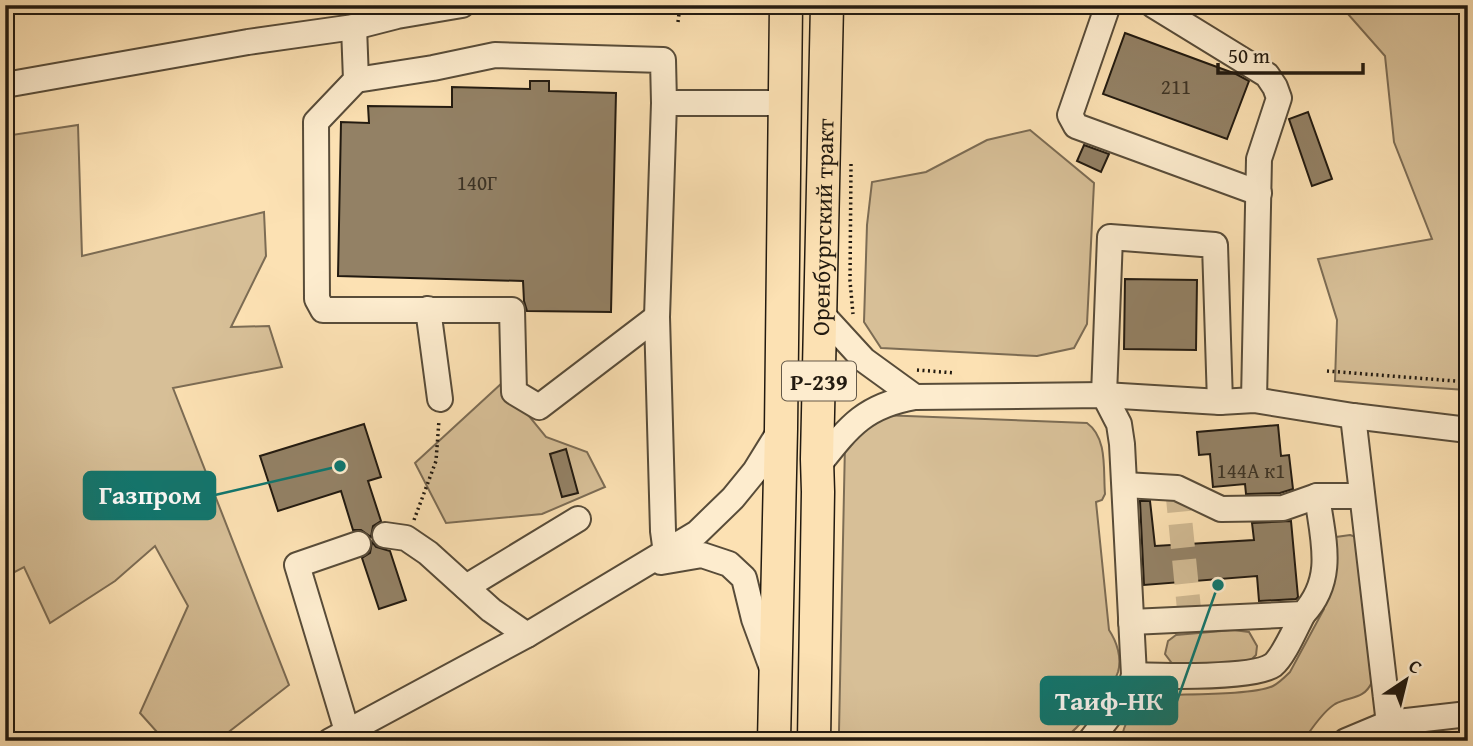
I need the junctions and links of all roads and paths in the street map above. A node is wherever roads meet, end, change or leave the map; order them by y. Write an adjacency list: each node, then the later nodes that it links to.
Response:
1 (462, 5): 7 (street)
2 (680, 5): 8 (path)
3 (786, 5): 13 (main road, Оренбургский тракт / Р-239)
4 (827, 5): 17 (main road, Оренбургский тракт / Р-239)
5 (1108, 5): 15 (street)
6 (1153, 5): 15 (street)
7 (399, 11): 9 (street)
8 (678, 22)
9 (354, 27): 10 (street); 11 (street)
10 (356, 80): 12 (street); 16 (street)
11 (5, 85)
12 (664, 103): 13 (street); 19 (street)
13 (785, 103): 30 (main road, Оренбургский тракт / Р-239)
14 (851, 160): 18 (path)
15 (1259, 193): 27 (street)
16 (428, 309): 19 (street); 26 (street)
17 (820, 312): 25 (street); 32 (main road, Оренбургский тракт / Р-239)
18 (853, 315)
19 (657, 317): 39 (street)
20 (907, 369): 22 (path)
21 (1327, 371): 23 (path)
22 (968, 374)
23 (1468, 382)
24 (1104, 395): 25 (street); 28 (street); 28 (street); 33 (street)
25 (915, 397): 32 (street)
26 (440, 399): 37 (path)
27 (1254, 400): 28 (street); 29 (street)
28 (1220, 402)
29 (1353, 416): 31 (street); 35 (street)
30 (781, 429): 39 (street); 45 (main road, Оренбургский тракт / Р-239)
31 (1468, 430)
32 (817, 467): 50 (main road, Оренбургский тракт / Р-239)
33 (1125, 485): 34 (street); 42 (street)
34 (1317, 496): 35 (street); 41 (street)
35 (1362, 496): 47 (street)
36 (578, 519): 40 (street)
37 (396, 536): 40 (street)
38 (358, 544): 48 (street)
39 (656, 559): 43 (street); 45 (street)
40 (466, 587): 43 (street)
41 (1303, 614): 42 (street); 44 (street)
42 (1131, 622): 44 (street)
43 (527, 635): 48 (street)
44 (1134, 675): 51 (street)
45 (776, 678): 49 (main road, Оренбургский тракт / Р-239)
46 (1468, 714): 47 (street)
47 (1390, 732): 52 (street)
48 (338, 736)
49 (774, 741)
50 (814, 741)
51 (1090, 741)
52 (1346, 741)

